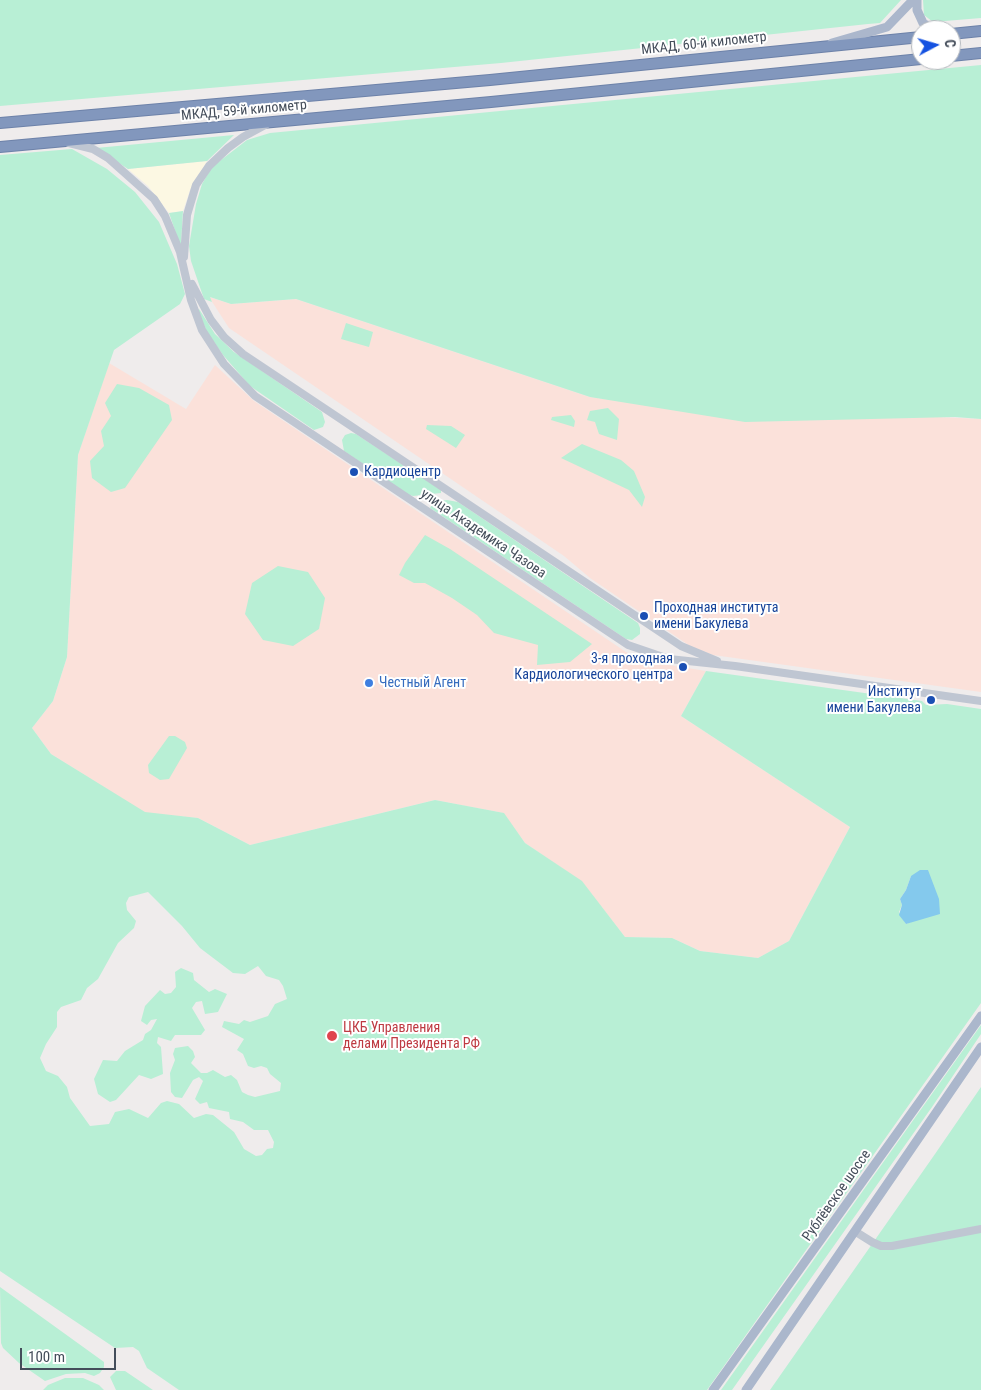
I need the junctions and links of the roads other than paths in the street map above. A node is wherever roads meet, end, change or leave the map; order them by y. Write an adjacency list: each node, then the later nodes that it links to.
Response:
1 (913, 0): 7 (main road)
2 (917, 0): 3 (main road)
3 (922, 20)
4 (981, 31): 5 (highway)
5 (961, 32)
6 (911, 38): 7 (highway, МКАД, 60-й километр)
7 (814, 47): 11 (highway, МКАД, 60-й километр)
8 (978, 54): 9 (highway)
9 (961, 55)
10 (911, 60): 12 (highway, МКАД, 59-й километр)
11 (490, 80): 13 (highway, МКАД, 59-й километр)
12 (271, 122): 14 (highway, МКАД, 59-й километр); 16 (street, улица Академика Чазова)
13 (0, 123)
14 (64, 141): 15 (highway, МКАД, 59-й километр); 16 (street, улица Академика Чазова)
15 (0, 147)
16 (186, 270): 17 (street, улица Академика Чазова); 17 (street, улица Академика Чазова)
17 (734, 666): 18 (street, улица Академика Чазова)
18 (981, 701)
19 (981, 1016): 23 (main road, Рублёвское шоссе)
20 (981, 1047): 22 (main road)
21 (981, 1229): 22 (street)
22 (856, 1232): 24 (main road)
23 (713, 1390)
24 (746, 1390)

